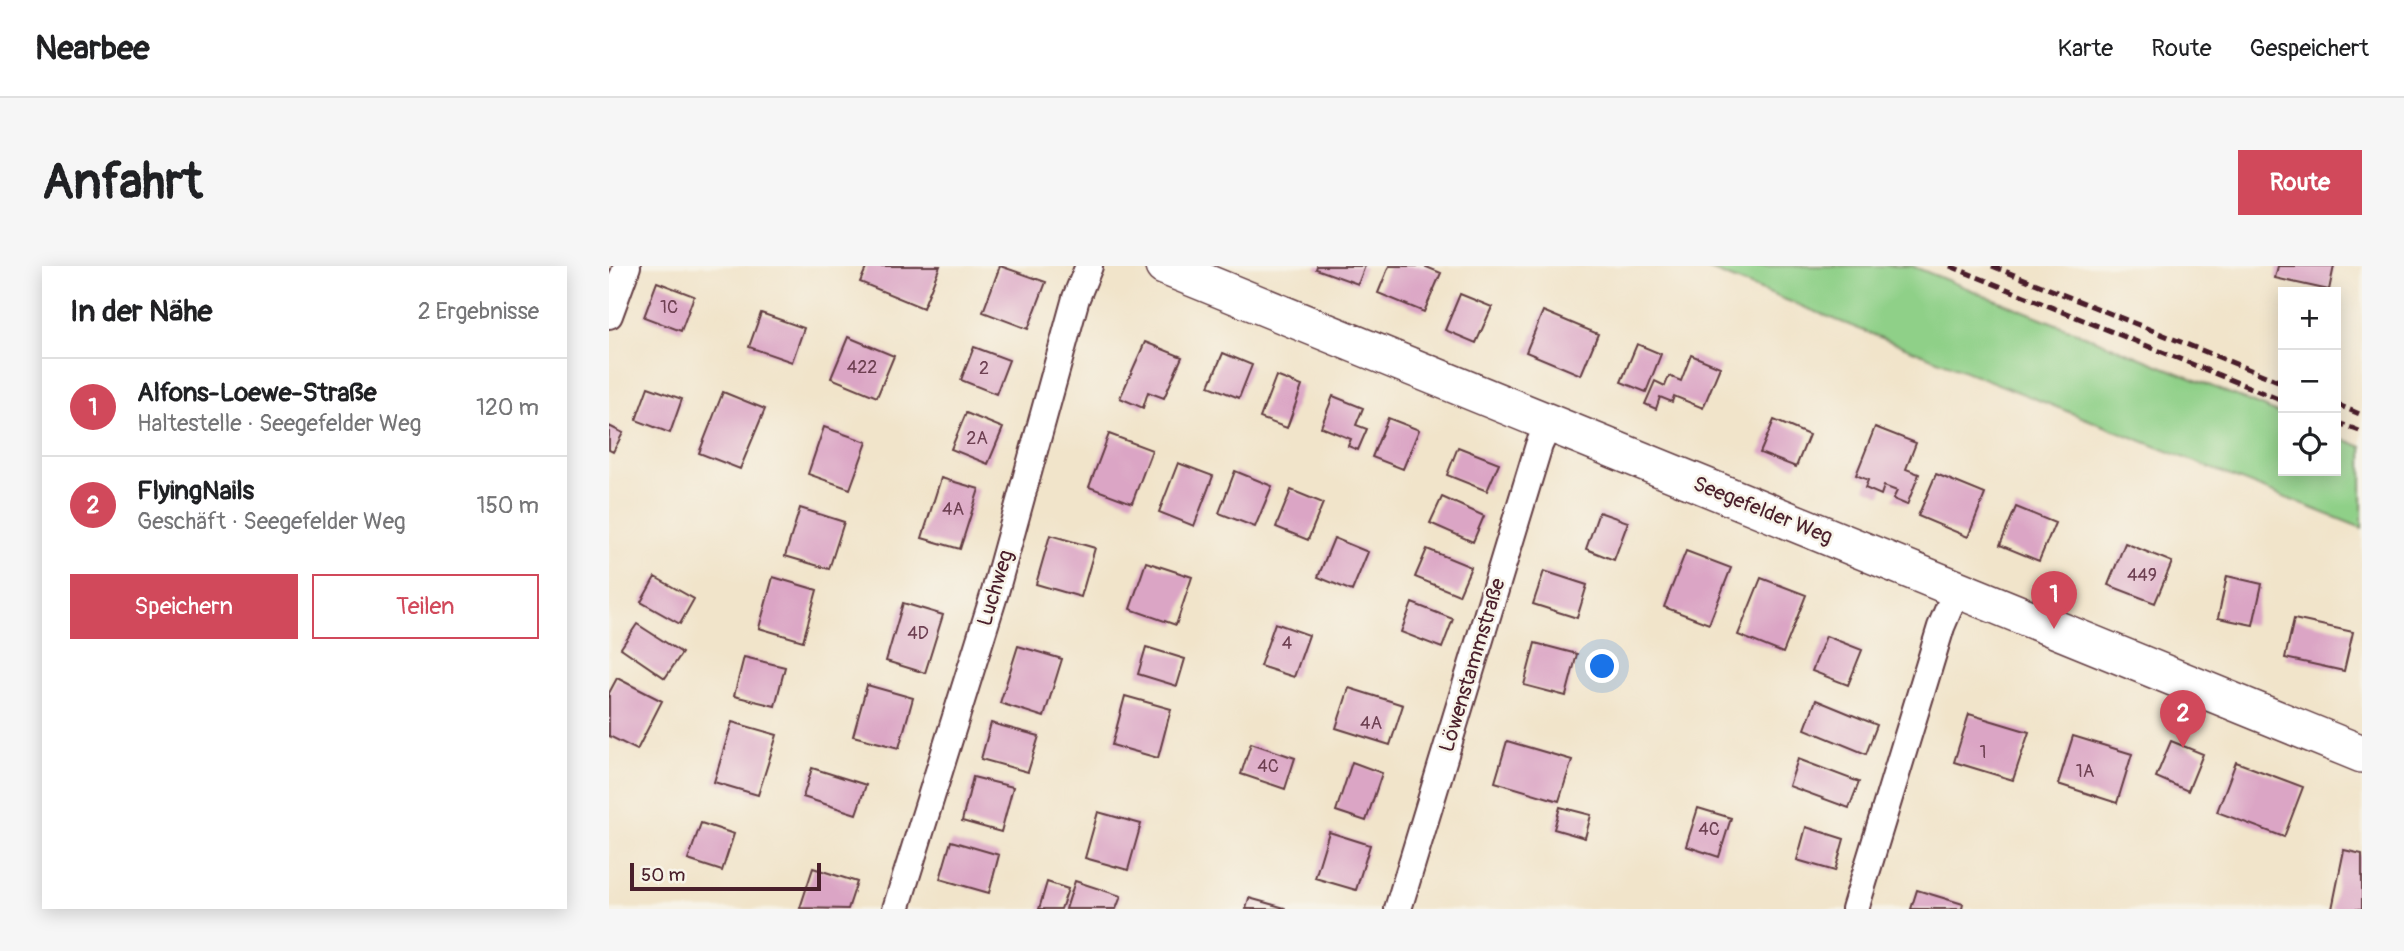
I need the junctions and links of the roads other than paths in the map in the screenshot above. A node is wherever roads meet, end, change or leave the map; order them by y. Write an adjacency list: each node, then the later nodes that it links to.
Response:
1 (627, 266): 4 (street)
2 (1089, 266): 8 (street, Luchweg)
3 (1164, 266): 5 (street, Seegefelder Weg)
4 (609, 315)
5 (1550, 422): 6 (street, Seegefelder Weg); 9 (street, Löwenstammstraße)
6 (1957, 589): 7 (street, Seegefelder Weg); 10 (street)
7 (2362, 754)
8 (896, 909)
9 (1398, 909)
10 (1855, 909)

